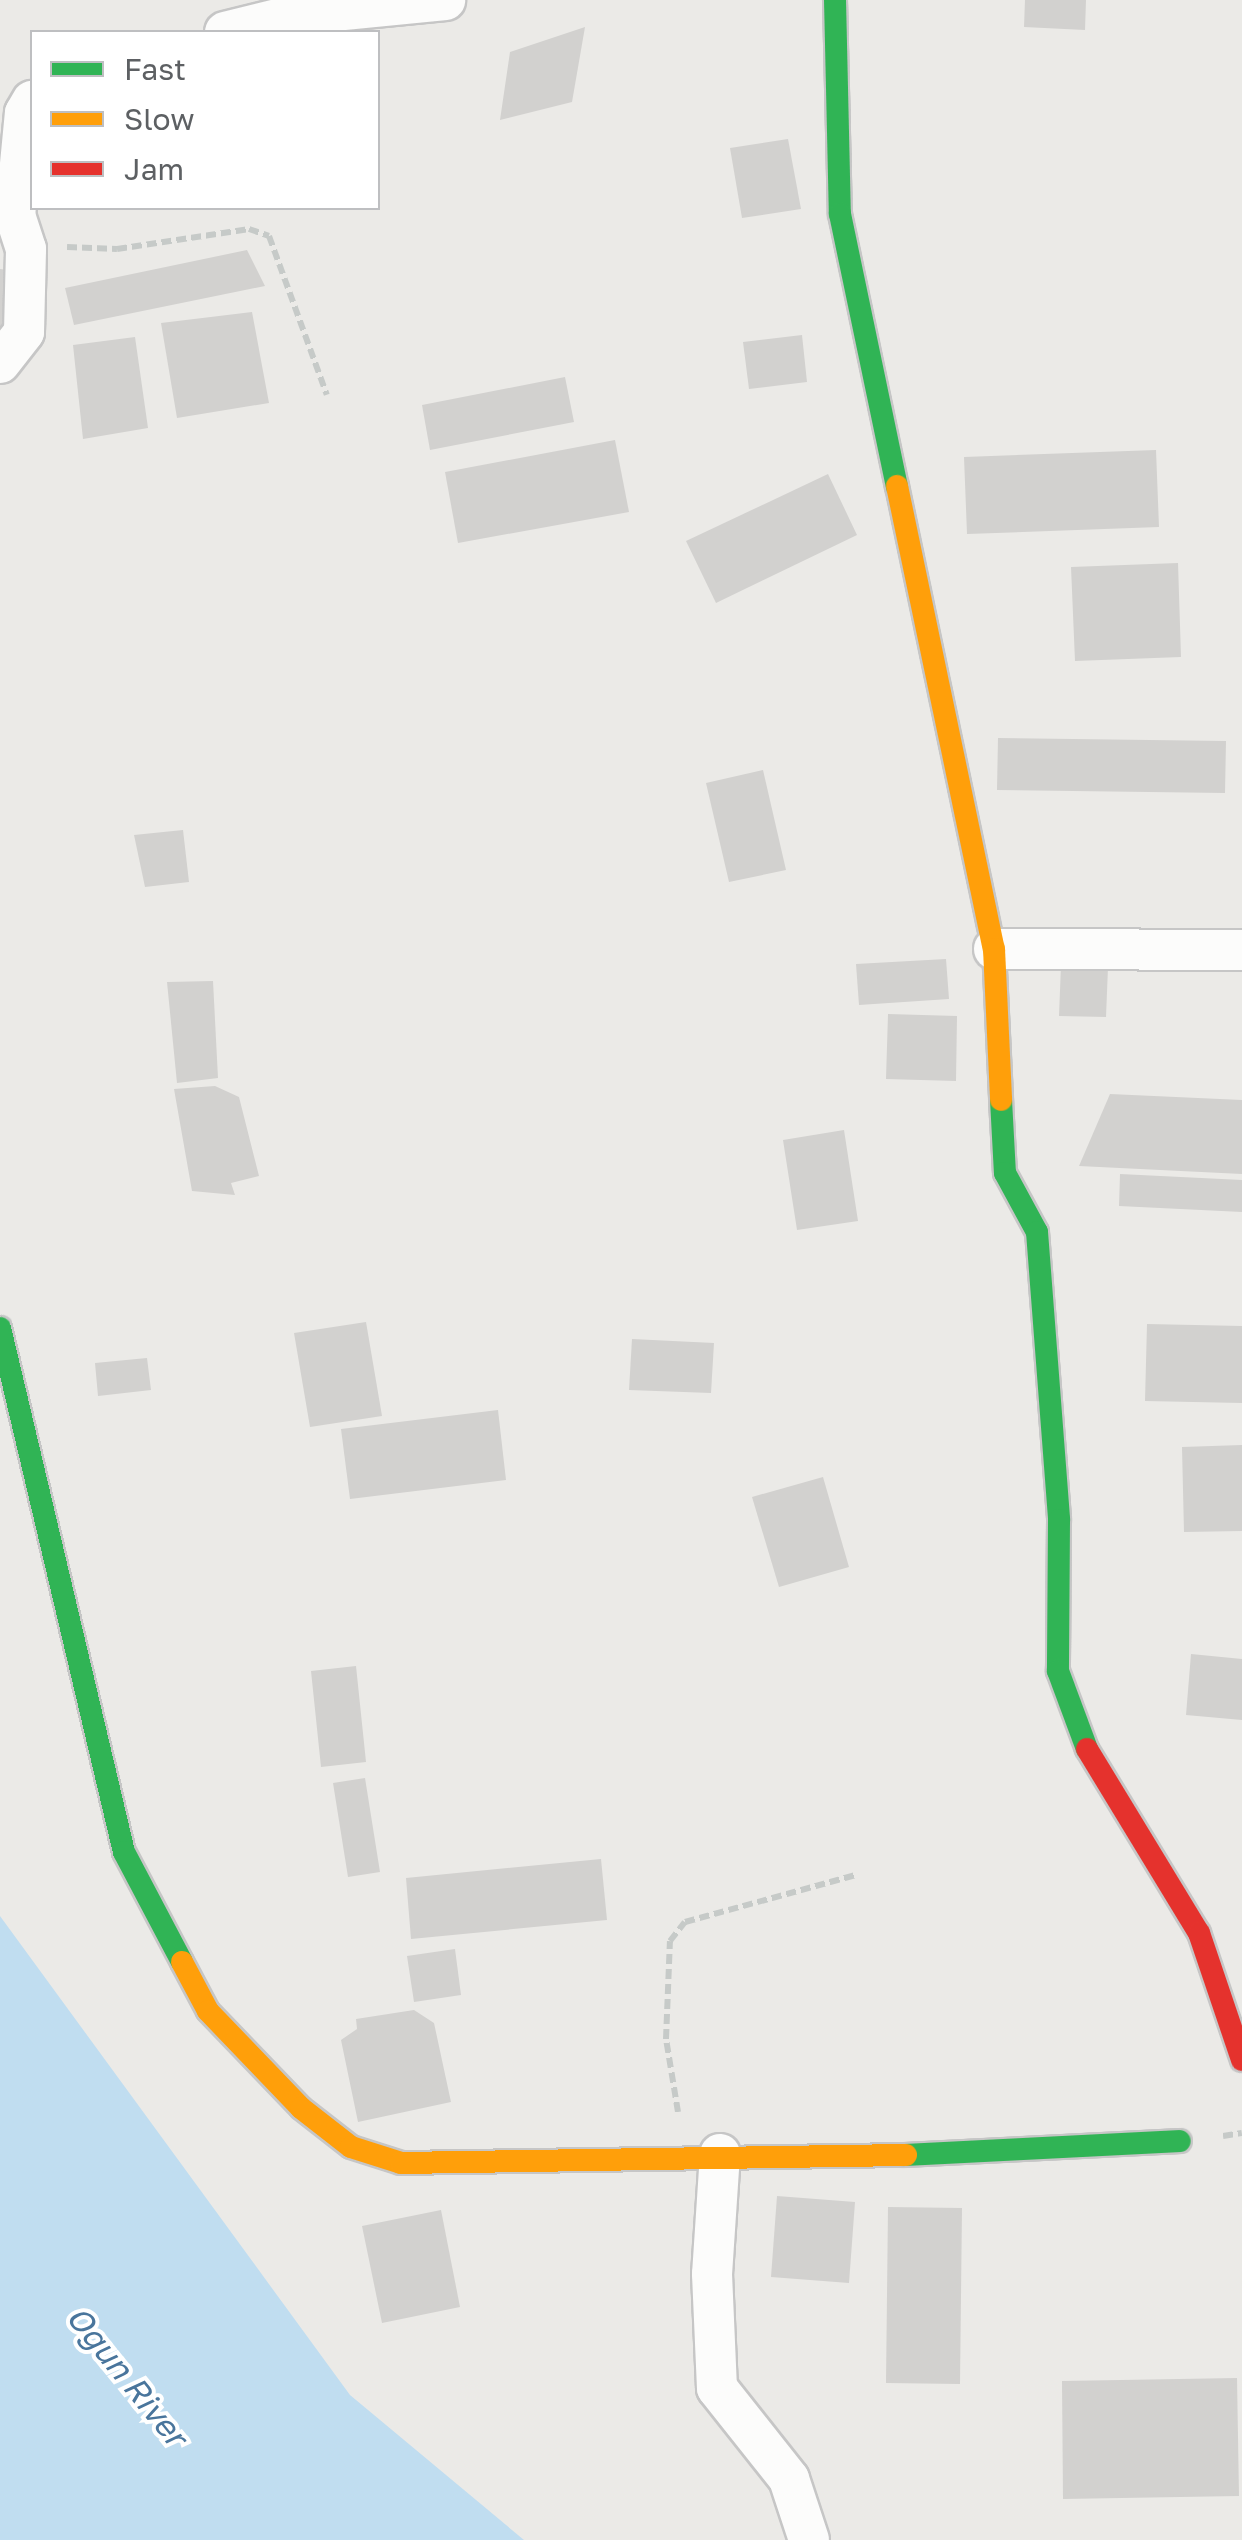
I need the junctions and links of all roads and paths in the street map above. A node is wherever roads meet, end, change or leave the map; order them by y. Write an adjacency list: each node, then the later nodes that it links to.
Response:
1 (445, 0): 3 (street)
2 (834, 0): 8 (street)
3 (232, 30)
4 (30, 105): 5 (street)
5 (26, 248): 6 (street); 7 (path)
6 (0, 363)
7 (327, 395)
8 (994, 949): 9 (street); 12 (street)
9 (1242, 950)
10 (0, 1328): 14 (street)
11 (856, 1875): 14 (path)
12 (1242, 2060)
13 (1180, 2141): 14 (street)
14 (720, 2154): 15 (street)
15 (809, 2540)

